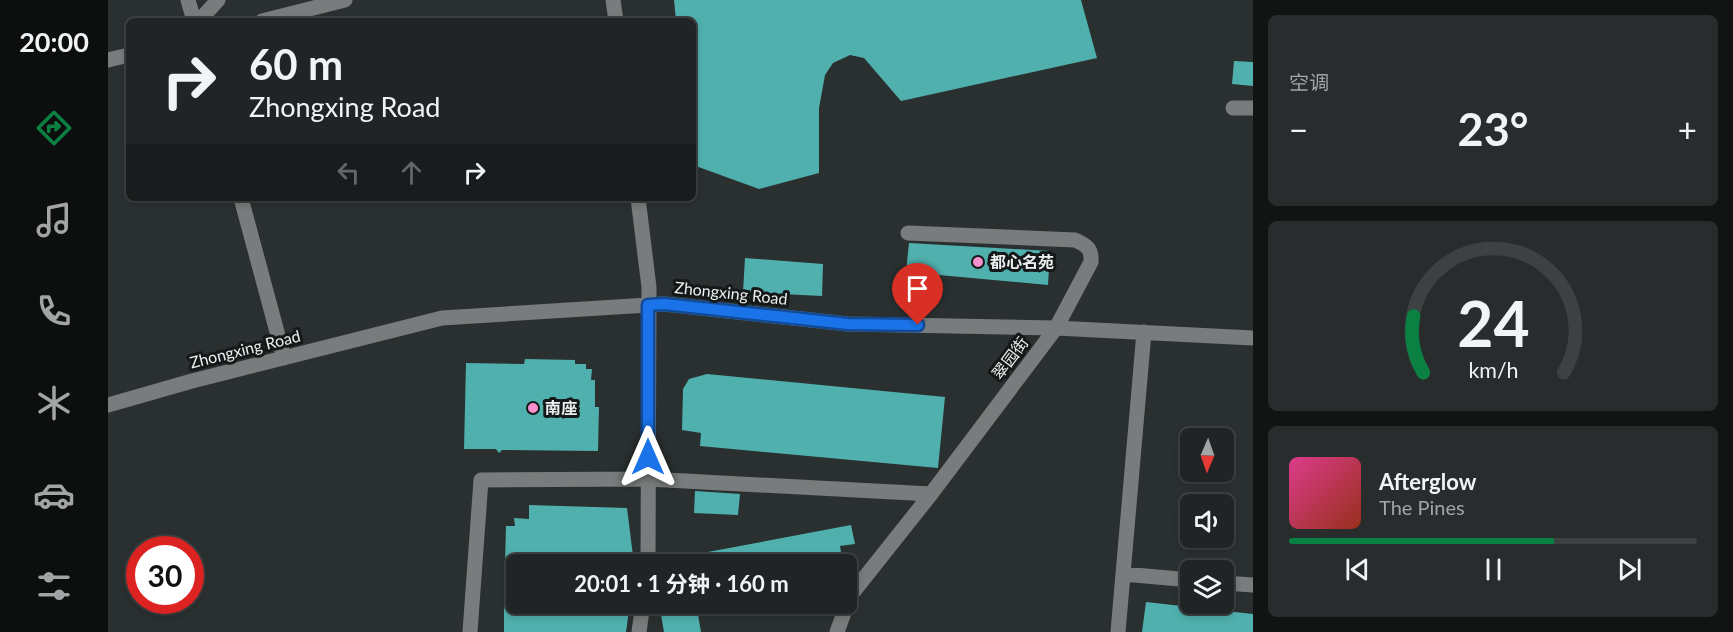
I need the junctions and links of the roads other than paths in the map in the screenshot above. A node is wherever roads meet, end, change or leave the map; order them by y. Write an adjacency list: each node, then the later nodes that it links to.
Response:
1 (188, 0): 5 (street)
2 (218, 0): 6 (street)
3 (345, 0): 7 (street)
4 (613, 0): 8 (street)
5 (193, 18)
6 (202, 18)
7 (274, 18)
8 (616, 18)
9 (126, 56): 10 (street)
10 (108, 60)
11 (1233, 108): 12 (street)
12 (1253, 108)
13 (242, 201): 20 (street)
14 (638, 201): 16 (street)
15 (908, 233): 17 (street, 翠园街)
16 (648, 305): 17 (street, Zhongxing Road); 20 (street, Zhongxing Road); 22 (street)
17 (1056, 328): 18 (street, Zhongxing Road); 23 (street, 翠园街)
18 (1144, 332): 19 (street, Zhongxing Road); 25 (street)
19 (1253, 338)
20 (284, 358): 21 (street, Zhongxing Road)
21 (108, 405)
22 (648, 479): 23 (street); 24 (street); 30 (street)
23 (931, 494): 32 (street, 翠园街)
24 (648, 554)
25 (1123, 574): 26 (street); 33 (street)
26 (1180, 579)
27 (1234, 584): 28 (street)
28 (1253, 585)
29 (641, 614): 31 (street)
30 (470, 632)
31 (639, 632)
32 (837, 632)
33 (1118, 632)

